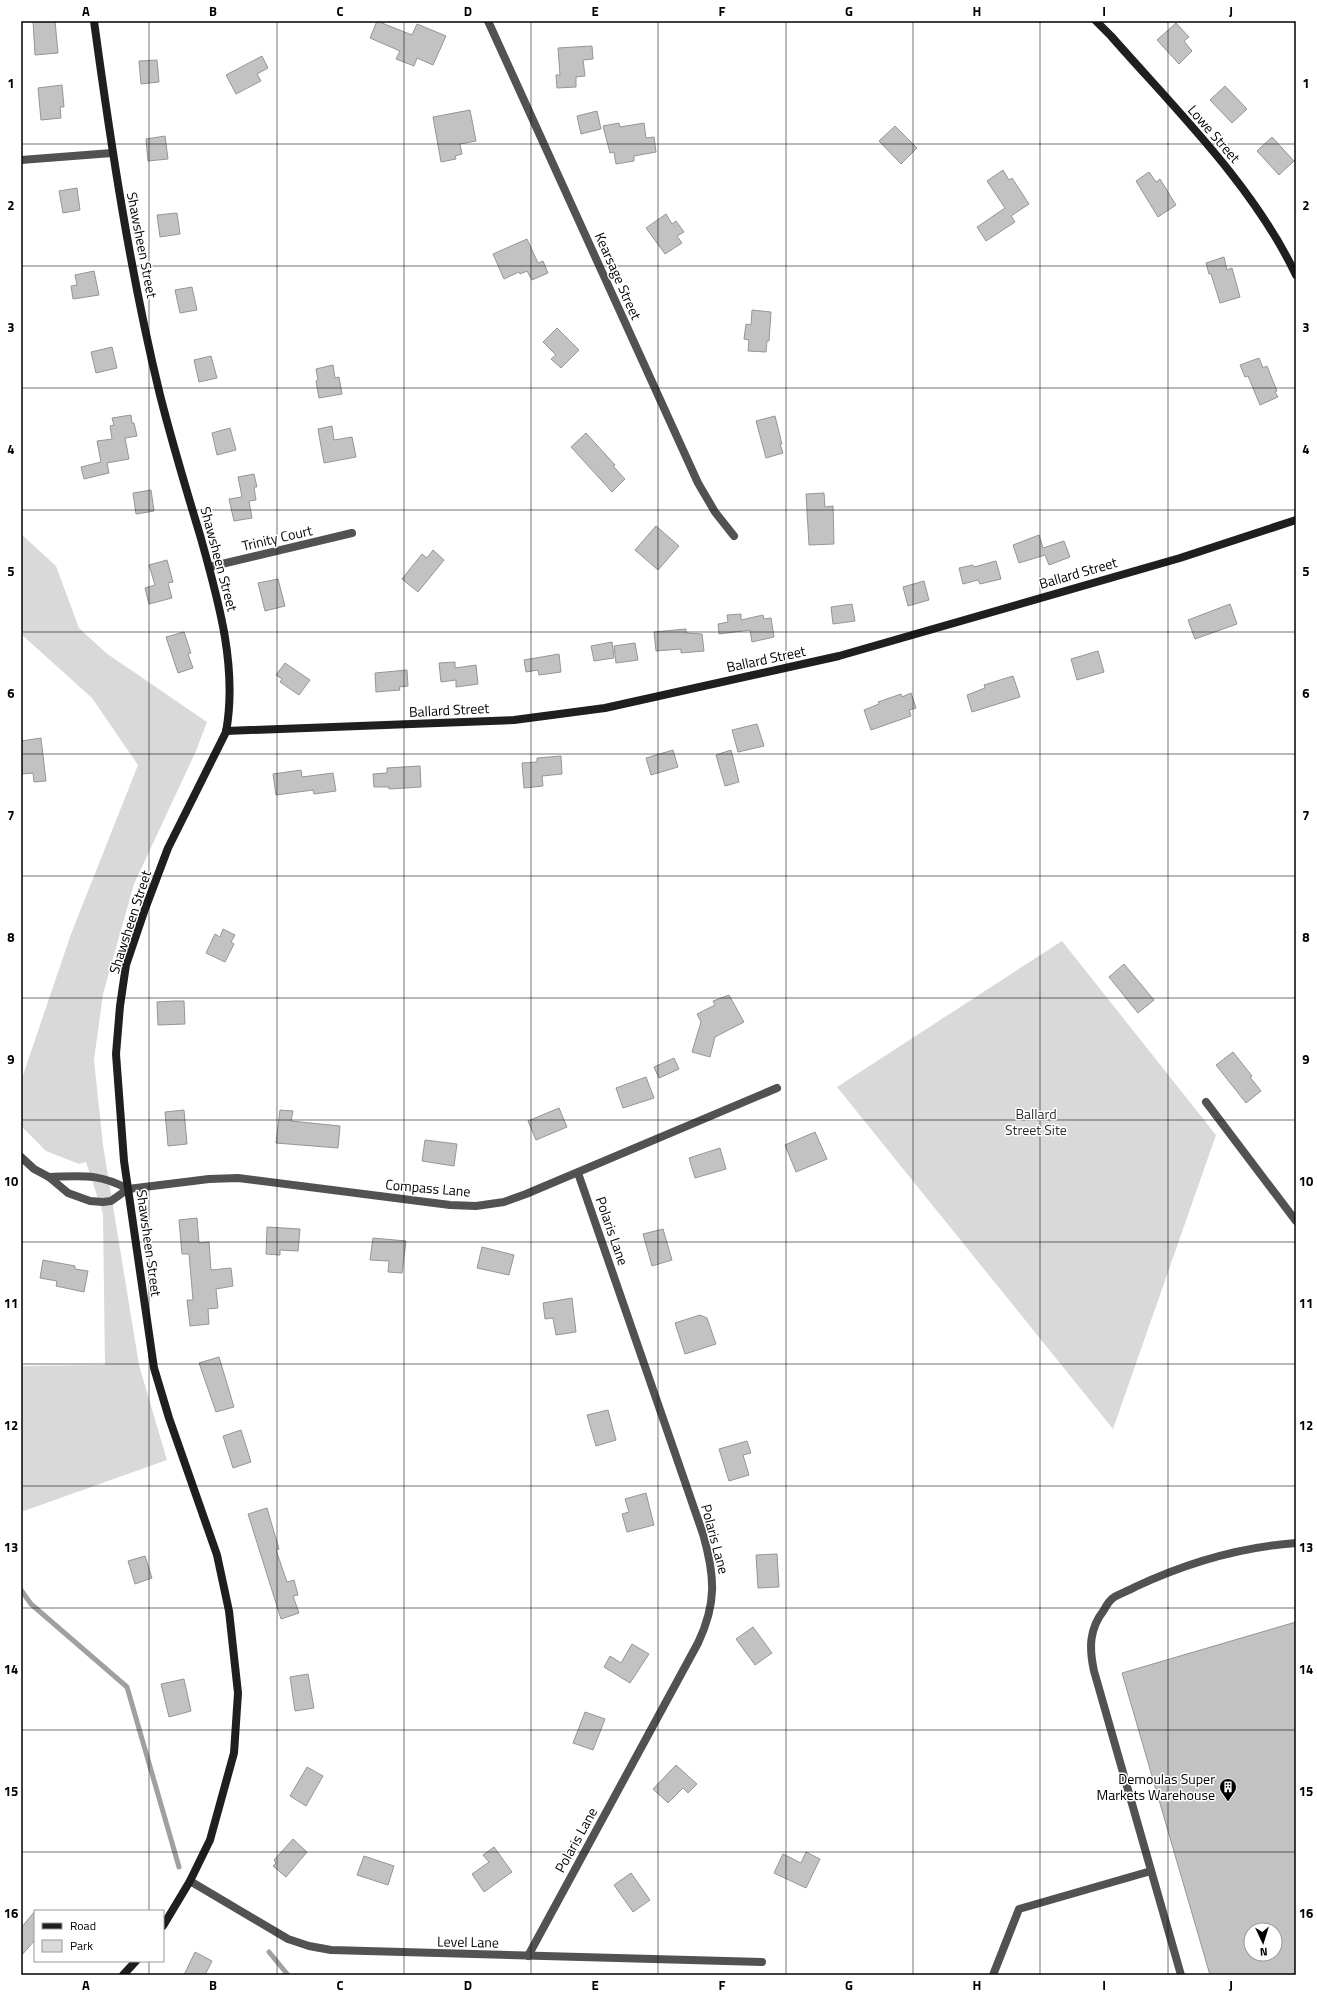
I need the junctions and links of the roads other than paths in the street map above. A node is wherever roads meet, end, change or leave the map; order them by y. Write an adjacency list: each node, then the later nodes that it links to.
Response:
1 (94, 21): 4 (main road, Shawsheen Street)
2 (488, 21): 9 (street, Kearsage Street)
3 (1096, 21): 6 (main road, Lowe Street)
4 (112, 153): 5 (street); 10 (main road, Shawsheen Street)
5 (21, 160)
6 (1296, 275)
7 (1296, 520): 11 (main road, Ballard Street)
8 (352, 533): 10 (street, Trinity Court)
9 (734, 536)
10 (209, 567): 11 (main road, Shawsheen Street)
11 (226, 731): 17 (main road, Shawsheen Street)
12 (777, 1088): 15 (street, Compass Lane)
13 (1206, 1102): 18 (street)
14 (21, 1157): 16 (street)
15 (578, 1173): 17 (street, Compass Lane); 23 (street, Polaris Lane)
16 (49, 1177): 17 (street); 17 (street)
17 (128, 1189): 21 (main road, Shawsheen Street)
18 (1296, 1221)
19 (1296, 1543): 20 (street)
20 (1151, 1871): 27 (street); 28 (street)
21 (190, 1881): 22 (main road, Shawsheen Street); 23 (street, Level Lane)
22 (164, 1924)
23 (528, 1956): 25 (street, Level Lane)
24 (135, 1962): 26 (main road)
25 (762, 1962)
26 (123, 1975)
27 (994, 1975)
28 (1181, 1975)

